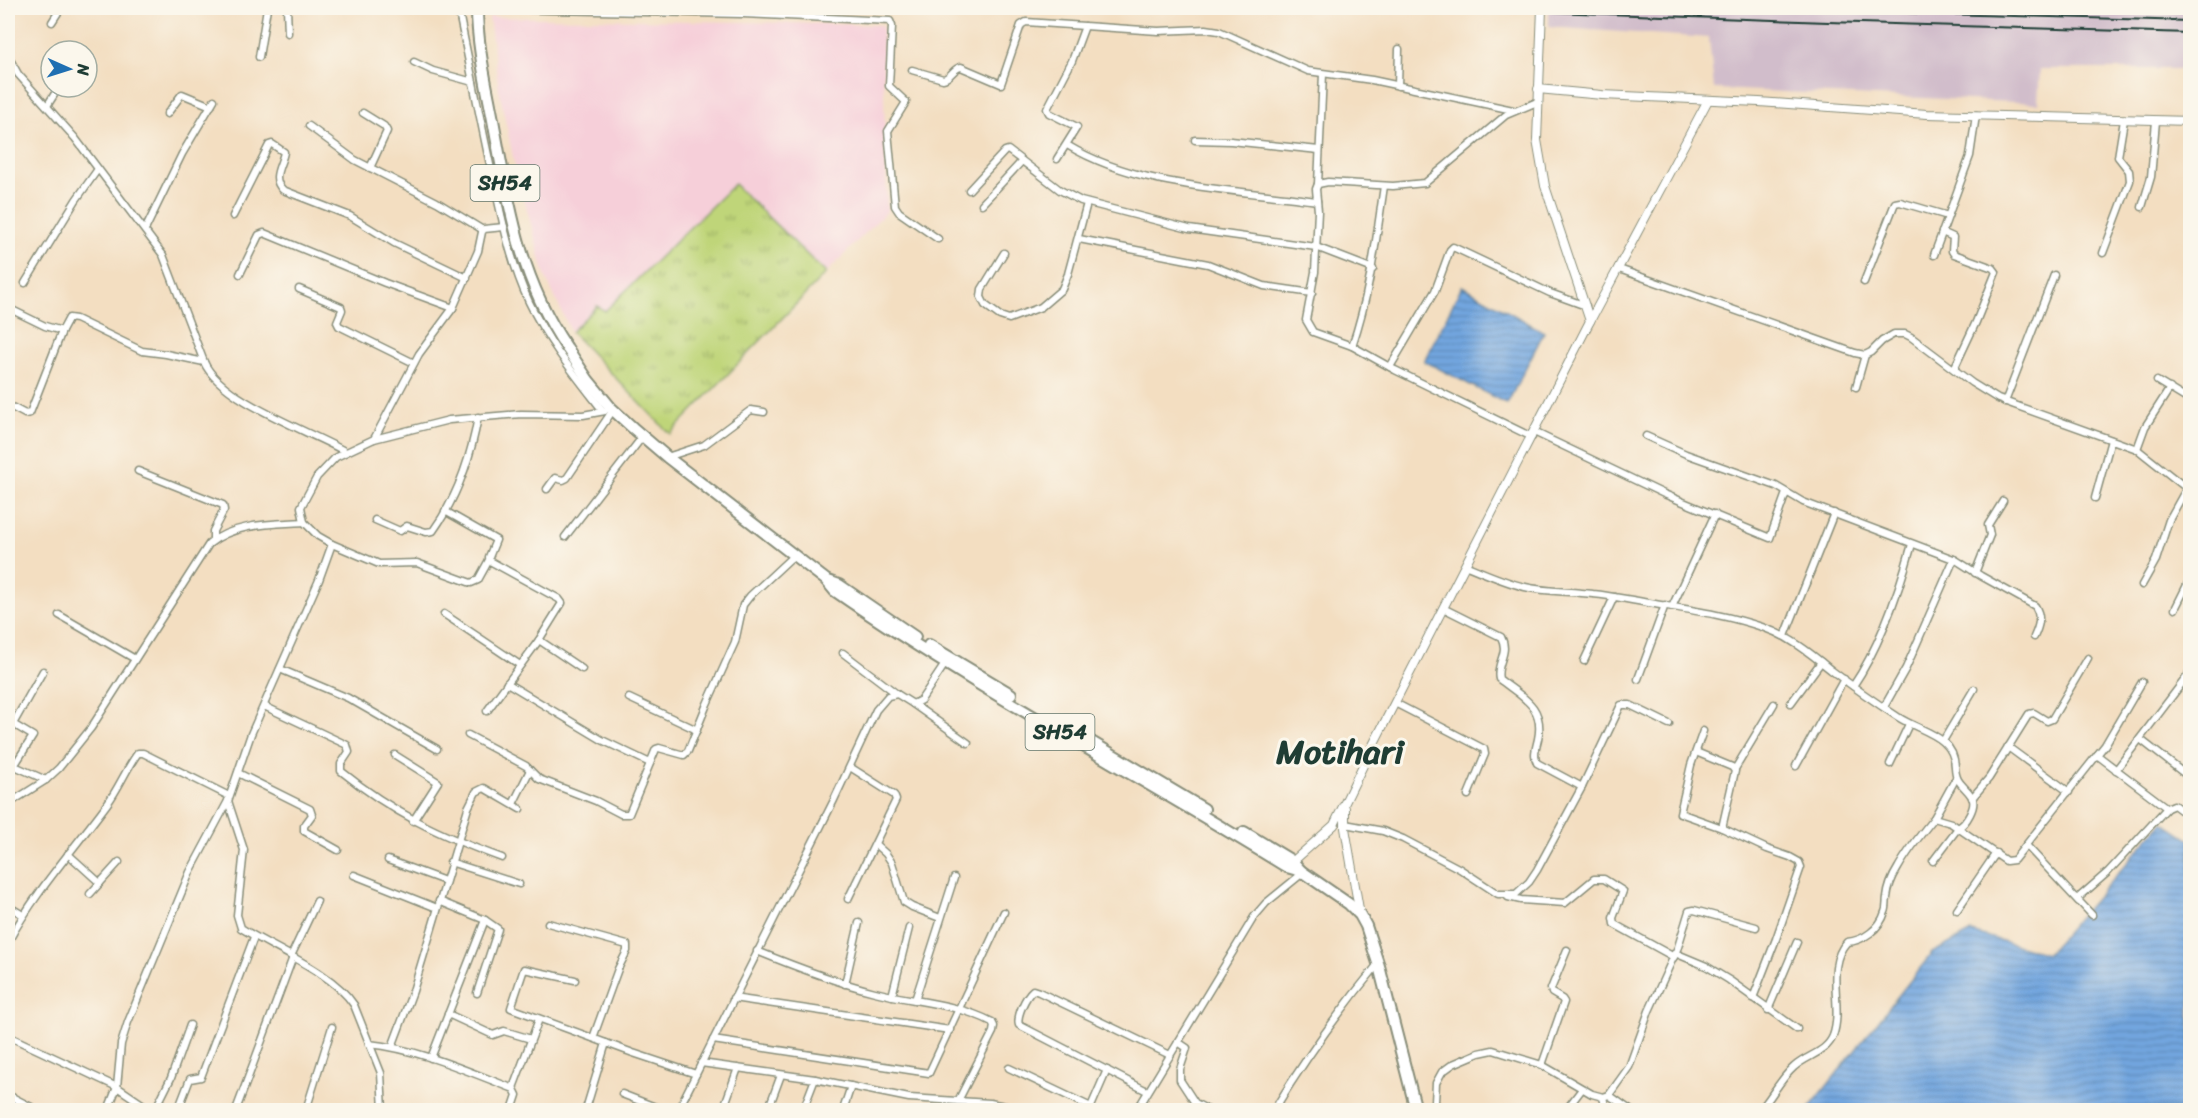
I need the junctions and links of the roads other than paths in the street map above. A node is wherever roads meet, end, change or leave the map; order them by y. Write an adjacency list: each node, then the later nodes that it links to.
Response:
1 (61, 8): 7 (street)
2 (267, 8): 12 (street)
3 (287, 8): 9 (street)
4 (458, 8): 17 (street); 52 (street)
5 (477, 8): 84 (main road, SH54, bridge)
6 (1542, 8): 19 (street)
7 (52, 22)
8 (1085, 26): 15 (street); 16 (street); 33 (street)
9 (288, 33)
10 (1399, 49): 18 (street)
11 (8, 56): 14 (street)
12 (259, 57)
13 (414, 62): 17 (street)
14 (9, 65): 23 (street)
15 (912, 70)
16 (1323, 75): 18 (street); 34 (street)
17 (473, 82): 48 (street)
18 (1398, 86): 24 (street)
19 (1538, 89): 21 (street); 22 (street)
20 (51, 99): 23 (street)
21 (1708, 100): 27 (street); 59 (street)
22 (1537, 102): 24 (street); 67 (street)
23 (47, 106): 38 (street)
24 (1513, 110): 40 (street)
25 (363, 113): 37 (street)
26 (167, 114): 49 (street)
27 (1976, 115): 28 (street); 47 (street)
28 (2124, 120): 29 (street); 56 (street)
29 (2156, 121): 30 (street); 45 (street)
30 (2190, 122)
31 (309, 126): 37 (street)
32 (1195, 141): 34 (street)
33 (1067, 145): 35 (street); 42 (street)
34 (1319, 150): 39 (street)
35 (1057, 159)
36 (1022, 161): 41 (street); 43 (street); 44 (street)
37 (370, 168): 50 (street)
38 (98, 169): 49 (street); 64 (street)
39 (1318, 184): 40 (street); 42 (street)
40 (1384, 186): 58 (street)
41 (969, 190)
42 (1317, 201): 54 (street)
43 (1088, 203): 53 (street); 54 (street)
44 (982, 204)
45 (2142, 207)
46 (233, 216): 62 (street)
47 (1948, 216): 51 (street); 63 (street)
48 (504, 227): 50 (street); 84 (street)
49 (145, 230): 74 (street)
50 (483, 230): 62 (street)
51 (1942, 232): 57 (street); 77 (street)
52 (938, 238)
53 (1078, 239): 55 (street); 66 (street)
54 (1316, 247): 58 (street); 66 (street)
55 (1004, 253)
56 (2103, 253)
57 (1934, 255)
58 (1372, 269): 72 (street)
59 (1619, 269): 70 (street); 73 (street)
60 (240, 274): 69 (street)
61 (2054, 275): 82 (street)
62 (467, 278): 69 (street)
63 (1864, 282)
64 (25, 283)
65 (299, 289): 75 (street)
66 (1312, 293): 72 (street)
67 (1586, 307): 70 (street); 76 (street)
68 (8, 308): 71 (street)
69 (453, 308): 75 (street)
70 (1590, 321): 87 (street)
71 (62, 331): 74 (street); 83 (street)
72 (1352, 346): 76 (street)
73 (1865, 354): 77 (street); 79 (street)
74 (204, 363): 93 (street)
75 (414, 363): 90 (street)
76 (1390, 367): 87 (street)
77 (1954, 369): 82 (street)
78 (2157, 381): 80 (street)
79 (1856, 387)
80 (2170, 388): 81 (street); 92 (street)
81 (2190, 401)
82 (2005, 402): 91 (street)
83 (8, 405)
84 (609, 410): 86 (street); 88 (main road, SH54); 97 (street)
85 (764, 412): 94 (street)
86 (478, 417): 90 (street); 102 (street)
87 (1533, 434): 104 (street); 114 (street)
88 (643, 436): 94 (main road, SH54); 107 (street)
89 (1646, 436): 99 (street)
90 (374, 439): 93 (street)
91 (2111, 440): 92 (street); 100 (street)
92 (2137, 449): 98 (street)
93 (346, 452): 106 (street)
94 (667, 457): 111 (main road, SH54)
95 (138, 471): 108 (street)
96 (2190, 482): 98 (street)
97 (547, 489)
98 (2189, 490): 118 (street)
99 (1786, 493): 103 (street); 104 (street)
100 (2095, 498)
101 (2003, 501): 115 (street)
102 (445, 511): 105 (street); 113 (street)
103 (1834, 513): 109 (street); 125 (street)
104 (1715, 514): 120 (street)
105 (375, 520)
106 (304, 522): 108 (street); 110 (street)
107 (565, 537)
108 (213, 540): 130 (street)
109 (1912, 543): 112 (street); 143 (street)
110 (332, 544): 113 (street); 135 (street)
111 (794, 555): 117 (main road, SH54); 157 (street)
112 (1954, 559): 115 (street); 152 (street)
113 (489, 560): 127 (street)
114 (1465, 564): 119 (street); 121 (street)
115 (1975, 573): 126 (street)
116 (2190, 579): 122 (street)
117 (826, 580): 133 (main road, SH54); 207 (main road, SH54)
118 (2142, 585)
119 (1614, 597): 120 (street); 131 (street)
120 (1669, 606): 125 (street); 139 (street)
121 (1443, 608): 147 (street); 180 (street)
122 (2175, 609)
123 (444, 614): 134 (street)
124 (59, 615): 130 (street)
125 (1785, 636): 132 (street)
126 (2034, 637)
127 (538, 640): 134 (street); 136 (street)
128 (843, 653): 145 (street)
129 (2088, 658): 163 (street)
130 (135, 659): 179 (street)
131 (1584, 661)
132 (1821, 662): 140 (street); 148 (street)
133 (945, 664): 149 (street); 207 (main road, SH54)
134 (520, 665): 142 (street)
135 (280, 669): 151 (street); 164 (street)
136 (582, 669)
137 (43, 670): 154 (street)
138 (2189, 674): 160 (street)
139 (1638, 679)
140 (1844, 679): 143 (street); 171 (street)
141 (2142, 682): 167 (street)
142 (507, 683): 153 (street); 168 (street)
143 (1853, 686): 152 (street)
144 (1974, 689): 161 (street)
145 (897, 694): 149 (street); 172 (street)
146 (629, 698): 157 (street)
147 (1395, 703): 182 (street); 187 (street)
148 (1791, 703)
149 (913, 704): 162 (street)
150 (1774, 704): 173 (street)
151 (264, 706): 176 (street); 192 (street)
152 (1884, 707): 156 (street)
153 (487, 711)
154 (10, 722): 170 (street)
155 (1669, 724): 180 (street)
156 (1909, 724): 161 (street); 169 (street)
157 (697, 730): 168 (street)
158 (1703, 731): 165 (street)
159 (468, 735): 174 (street)
160 (2140, 739): 175 (street); 178 (street)
161 (1943, 741): 177 (street)
162 (968, 742)
163 (2008, 747): 181 (street); 184 (street)
164 (437, 749)
165 (1696, 752): 173 (street); 194 (street)
166 (395, 754): 192 (street)
167 (2097, 755): 175 (street); 181 (street)
168 (650, 763): 174 (street)
169 (1890, 764)
170 (11, 765): 179 (street)
171 (1796, 766)
172 (850, 767): 197 (street); 234 (street)
173 (1734, 769): 194 (street)
174 (530, 770): 186 (street)
175 (2116, 770): 188 (street)
176 (238, 772): 183 (street); 199 (street)
177 (1956, 778): 184 (street); 191 (street)
178 (2190, 778)
179 (46, 780): 185 (street)
180 (1582, 787): 215 (street)
181 (2069, 792): 198 (street)
182 (1468, 795)
183 (229, 798): 201 (street); 230 (street); 272 (street)
184 (1972, 798): 195 (street)
185 (8, 804)
186 (513, 804): 189 (street); 196 (street)
187 (1345, 807): 193 (street); 207 (street)
188 (2166, 808): 190 (street); 198 (street)
189 (520, 809)
190 (2190, 817)
191 (1934, 818): 195 (street); 307 (street)
192 (412, 821): 196 (street)
193 (1345, 824): 215 (street); 223 (street)
194 (1722, 828): 243 (street)
195 (1958, 828): 200 (street); 204 (street)
196 (458, 842): 202 (street); 206 (street)
197 (875, 844): 216 (street); 224 (street)
198 (2026, 845): 200 (street)
199 (338, 850)
200 (1996, 853): 220 (street)
201 (68, 854): 212 (street); 222 (street)
202 (502, 858)
203 (388, 860): 211 (street)
204 (1933, 861)
205 (118, 862): 212 (street)
206 (450, 862): 211 (street); 213 (street)
207 (1290, 864): 208 (main road, SH54)
208 (1302, 872): 223 (main road, SH54); 257 (street)
209 (354, 874): 218 (street)
210 (954, 878): 224 (street)
211 (445, 881): 218 (street)
212 (100, 883): 214 (street)
213 (519, 884)
214 (90, 894)
215 (1505, 895): 235 (street)
216 (848, 899)
217 (317, 901): 236 (street)
218 (438, 904): 225 (street); 260 (street)
219 (8, 906): 222 (street)
220 (1957, 910)
221 (1004, 912): 245 (street)
222 (23, 915): 231 (street)
223 (1360, 915): 237 (main road, SH54)
224 (940, 918): 244 (street)
225 (485, 920): 240 (street); 247 (street)
226 (548, 923): 254 (street)
227 (859, 923): 239 (street)
228 (1756, 927): 235 (street)
229 (909, 928): 241 (street)
230 (254, 937): 236 (street); 286 (street)
231 (8, 942)
232 (1797, 942): 246 (street)
233 (1567, 950): 264 (street)
234 (757, 951): 239 (street); 242 (street)
235 (1675, 955): 243 (street); 278 (street)
236 (292, 957): 259 (street); 287 (street)
237 (1378, 964): 301 (street); 302 (main road, SH54)
238 (574, 980): 248 (street)
239 (845, 984): 241 (street)
240 (477, 993)
241 (892, 996): 244 (street)
242 (733, 998): 252 (street); 256 (street)
243 (1753, 998): 246 (street)
244 (915, 1000): 245 (street)
245 (959, 1009): 252 (street); 279 (street)
246 (1768, 1010): 251 (street)
247 (448, 1014): 255 (street); 262 (street)
248 (538, 1019): 254 (street); 255 (street)
249 (190, 1025): 285 (street)
250 (332, 1027): 288 (street)
251 (1797, 1029)
252 (950, 1030): 256 (street)
253 (8, 1036): 272 (street)
254 (593, 1038): 258 (street)
255 (531, 1039): 273 (street)
256 (713, 1040): 263 (street)
257 (1178, 1042): 261 (street); 300 (street)
258 (606, 1043): 268 (street); 281 (street)
259 (369, 1044): 260 (street); 289 (street)
260 (392, 1047): 262 (street)
261 (1170, 1055): 267 (street); 275 (street)
262 (431, 1058): 273 (street)
263 (701, 1063): 265 (street); 268 (street)
264 (1542, 1065): 274 (street); 303 (street)
265 (738, 1068): 269 (street); 293 (street)
266 (1009, 1068): 282 (street)
267 (1107, 1070): 275 (street); 282 (street)
268 (696, 1074): 292 (street)
269 (781, 1075): 270 (street); 294 (street)
270 (814, 1080): 271 (street); 295 (street)
271 (851, 1086): 279 (street); 296 (street)
272 (117, 1087): 284 (street); 285 (street)
273 (513, 1088): 290 (street)
274 (1582, 1089): 278 (street); 304 (street)
275 (1148, 1091): 299 (street)
276 (621, 1094): 291 (street)
277 (8, 1095): 283 (street)
278 (1606, 1096): 305 (street); 306 (street)
279 (958, 1101): 280 (street)
280 (990, 1103): 297 (street); 298 (street)
281 (586, 1109)
282 (1090, 1109)
283 (36, 1110)
284 (108, 1110)
285 (153, 1110)
286 (178, 1110)
287 (236, 1110)
288 (306, 1110)
289 (383, 1110)
290 (512, 1110)
291 (663, 1110)
292 (678, 1110)
293 (723, 1110)
294 (768, 1110)
295 (803, 1110)
296 (843, 1110)
297 (986, 1110)
298 (1024, 1110)
299 (1137, 1110)
300 (1208, 1110)
301 (1274, 1110)
302 (1416, 1110)
303 (1431, 1110)
304 (1566, 1110)
305 (1606, 1110)
306 (1630, 1110)
307 (1760, 1110)

